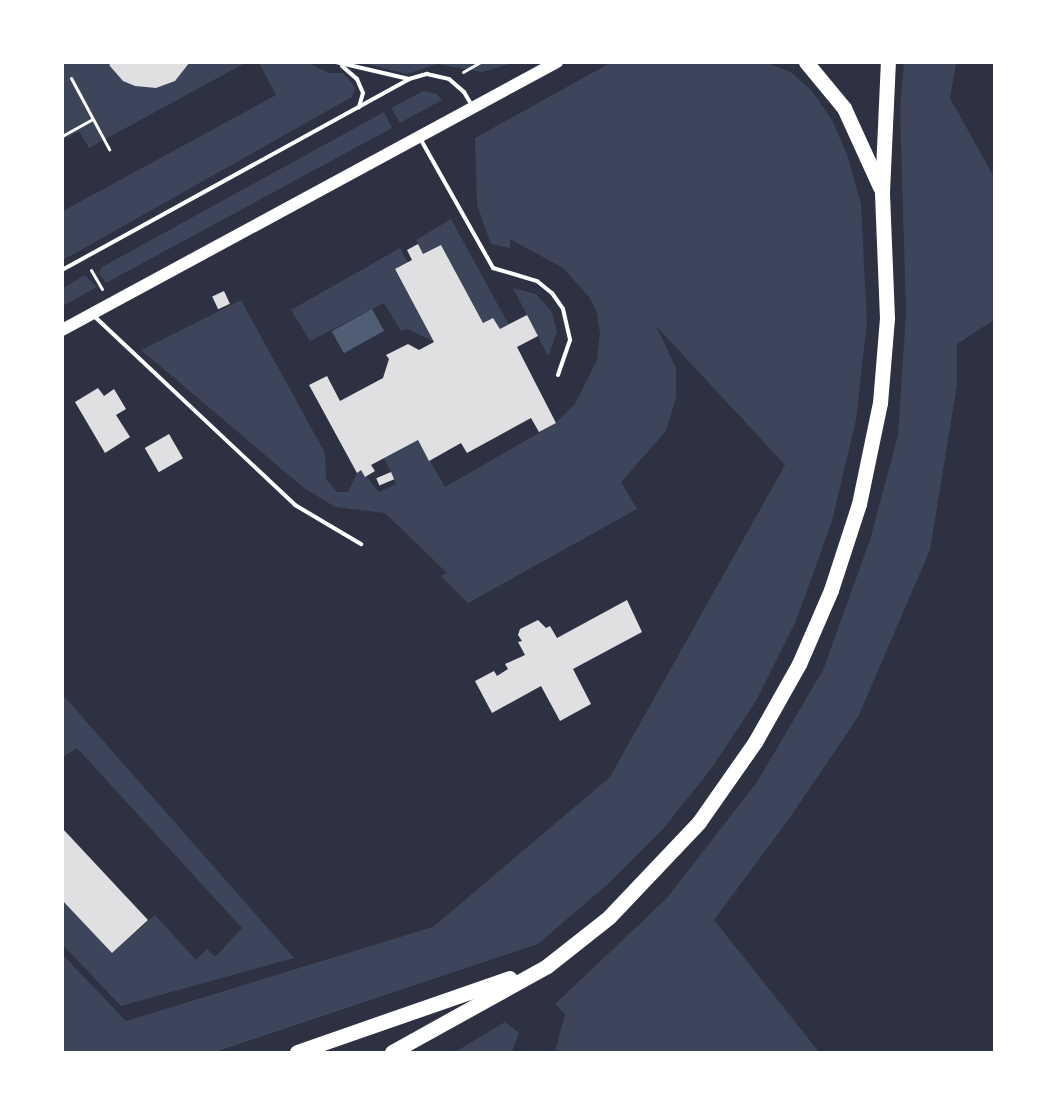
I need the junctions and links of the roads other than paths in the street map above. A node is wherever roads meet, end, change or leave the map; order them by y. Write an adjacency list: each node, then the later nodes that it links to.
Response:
1 (336, 62): 5 (lane)
2 (557, 62): 8 (main road)
3 (806, 62): 10 (highway)
4 (888, 62): 10 (highway)
5 (341, 64): 6 (lane); 7 (lane)
6 (409, 79): 7 (lane); 8 (lane)
7 (359, 107): 11 (lane)
8 (473, 108): 9 (main road)
9 (420, 138): 12 (main road); 14 (lane)
10 (882, 192): 16 (highway)
11 (62, 270)
12 (92, 314): 13 (main road); 15 (lane)
13 (62, 330)
14 (558, 375)
15 (362, 544)
16 (547, 966): 17 (highway); 18 (highway)
17 (297, 1052)
18 (392, 1052)

